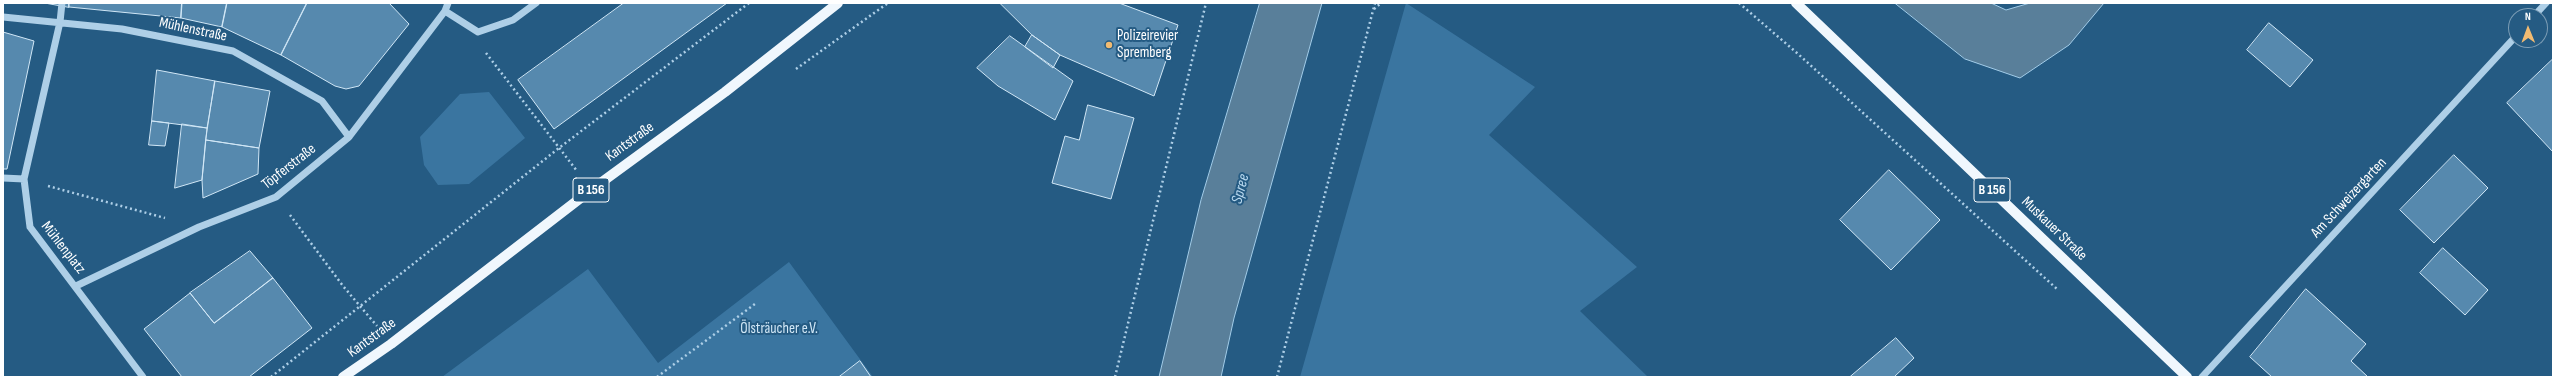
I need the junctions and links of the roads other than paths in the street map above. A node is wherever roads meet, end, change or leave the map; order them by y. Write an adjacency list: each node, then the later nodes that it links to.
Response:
1 (62, 3): 8 (street, Mühlenplatz)
2 (448, 3): 6 (street, Töpferstraße)
3 (536, 3): 6 (street)
4 (838, 3): 15 (main road, Kantstraße / B 156)
5 (1796, 3): 16 (main road, Muskauer Straße / B 156)
6 (444, 11): 10 (street, Töpferstraße)
7 (3, 17): 8 (street, Mühlenstraße)
8 (60, 22): 10 (street, Mühlenstraße); 12 (street, Mühlenplatz)
9 (2508, 45): 17 (street, Am Schweizergarten)
10 (349, 137): 13 (street, Töpferstraße)
11 (3, 178): 12 (street)
12 (24, 180): 13 (street, Mühlenplatz)
13 (76, 286): 14 (street, Mühlenplatz)
14 (143, 377)
15 (343, 377)
16 (2187, 377)
17 (2202, 377)

